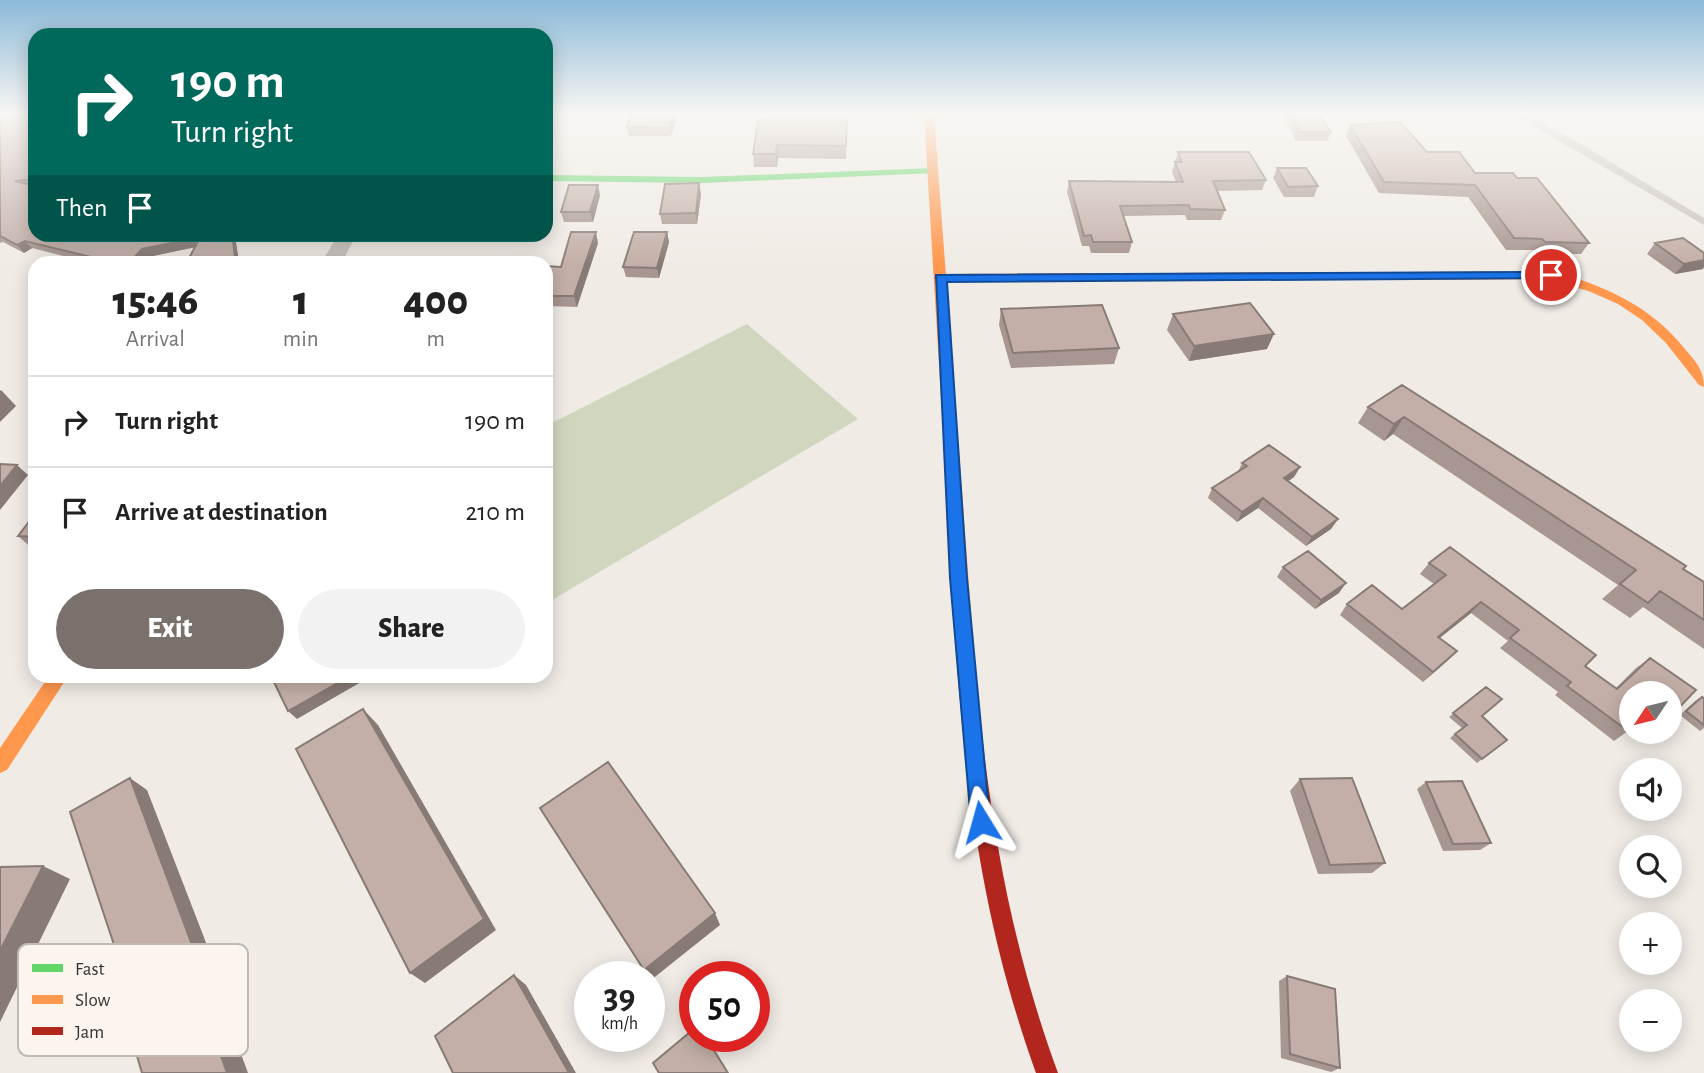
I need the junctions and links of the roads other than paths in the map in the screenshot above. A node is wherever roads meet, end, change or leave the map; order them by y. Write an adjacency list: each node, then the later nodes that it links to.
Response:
1 (932, 165): 3 (street)
2 (1610, 165): 5 (lane)
3 (932, 172): 4 (street); 6 (street)
4 (553, 178)
5 (1704, 222)
6 (940, 278): 7 (street); 10 (street)
7 (1704, 382)
8 (53, 683): 9 (street)
9 (0, 764)
10 (1046, 1073)

